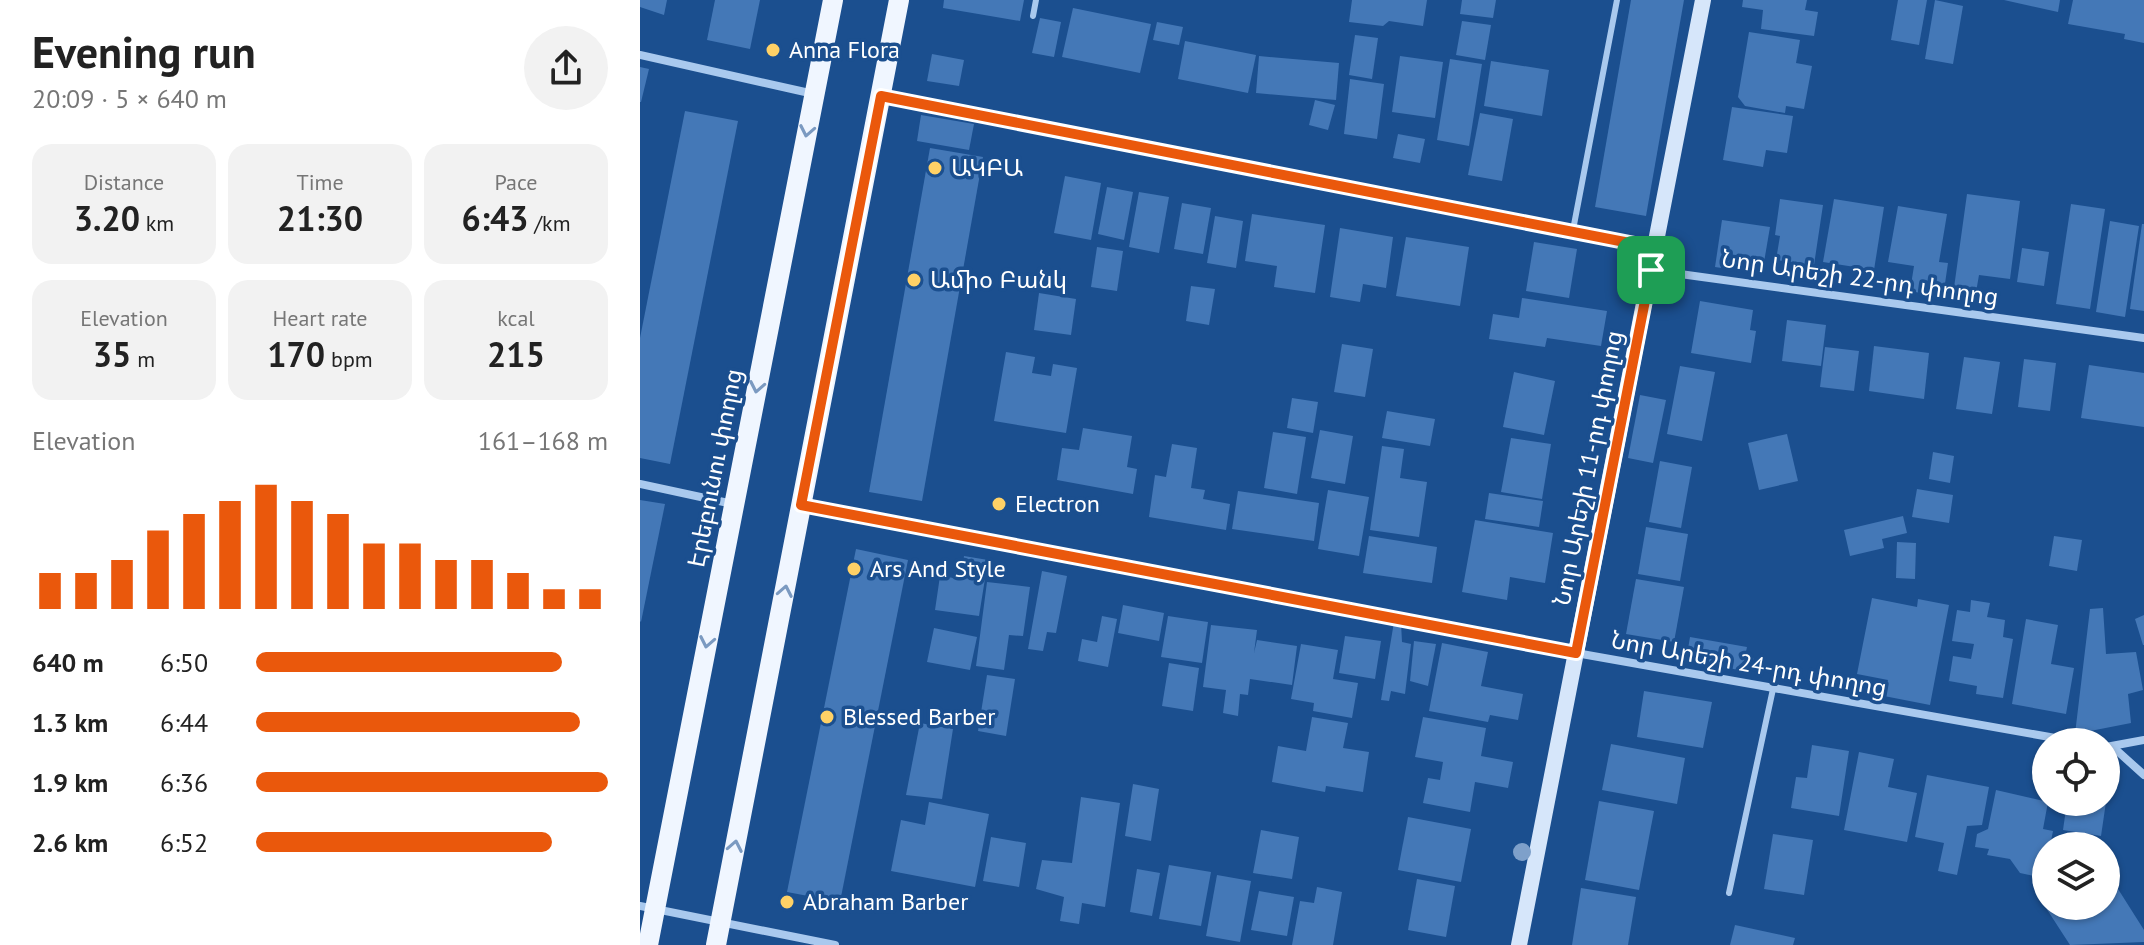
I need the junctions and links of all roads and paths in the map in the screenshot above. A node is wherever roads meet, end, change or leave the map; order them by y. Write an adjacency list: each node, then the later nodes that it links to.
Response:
1 (833, 0): 8 (main road, Էրեբունու փողոց)
2 (899, 0): 9 (main road)
3 (1036, 0): 6 (lane)
4 (1617, 0): 10 (lane)
5 (1703, 0): 11 (street, Նոր Արեշի 11-րդ փողոց)
6 (1033, 16)
7 (640, 55): 8 (street)
8 (815, 94): 14 (main road, Էրեբունու փողոց, one-way to 14)
9 (881, 96): 10 (street); 15 (main road)
10 (1573, 230): 11 (street)
11 (1651, 270): 12 (street, Նոր Արեշի 22-րդ փողոց); 16 (street, Նոր Արեշի 11-րդ փողոց)
12 (2144, 338)
13 (640, 484): 14 (street)
14 (734, 504): 24 (main road, Էրեբունու փողոց, one-way to 24)
15 (801, 505): 16 (street, Նոր Արեշի 24-րդ փողոց); 25 (main road, one-way to 15)
16 (1576, 653): 17 (street, Նոր Արեշի 24-րդ փողոց); 29 (street, Նոր Արեշի 11-րդ փողոց)
17 (1773, 689): 18 (street, Նոր Արեշի 24-րդ փողոց); 23 (lane)
18 (2032, 734)
19 (2144, 740): 20 (street)
20 (2120, 746)
21 (2120, 756): 22 (street)
22 (2144, 775)
23 (1729, 893)
24 (647, 908): 25 (street); 26 (main road, Էրեբունու փողոց)
25 (720, 923): 27 (main road); 28 (street)
26 (648, 945)
27 (716, 945)
28 (835, 945)
29 (1519, 945)

